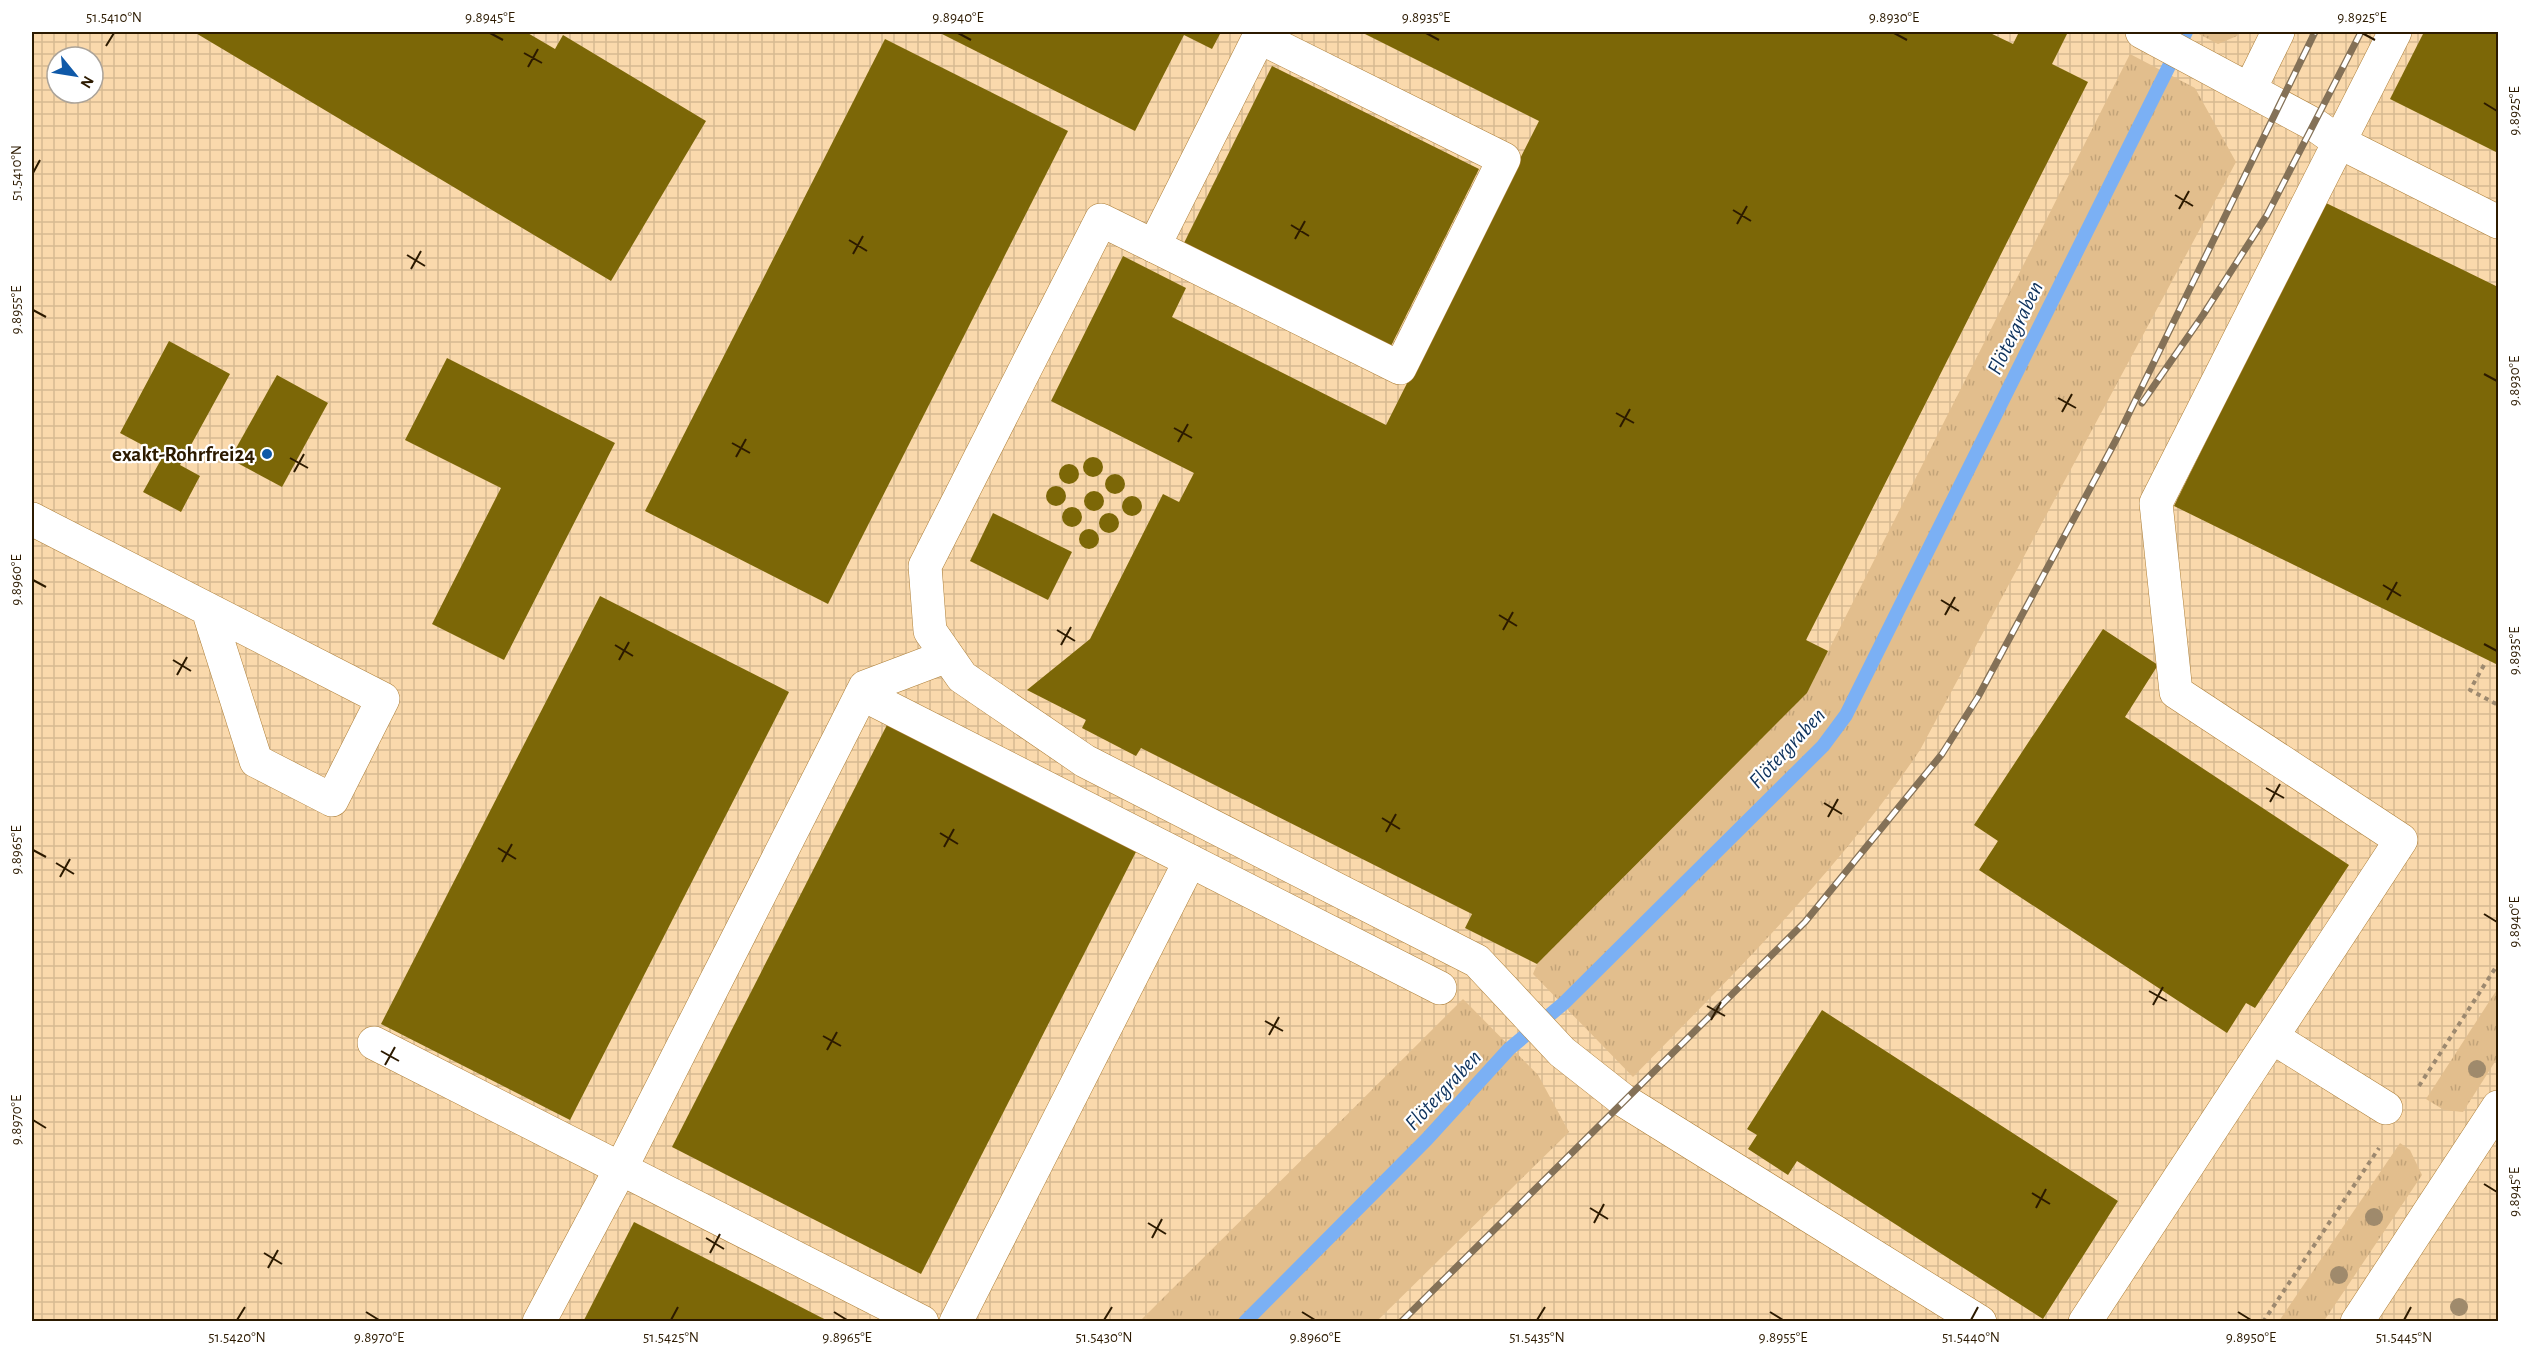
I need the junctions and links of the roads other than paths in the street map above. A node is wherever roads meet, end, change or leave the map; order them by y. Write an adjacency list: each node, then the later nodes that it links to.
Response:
1 (2142, 32): 4 (street)
2 (2278, 32): 4 (street)
3 (2395, 32): 5 (street)
4 (2250, 89): 5 (street)
5 (2339, 142): 6 (street); 14 (street)
6 (2499, 222)
7 (1155, 246): 7 (street); 10 (street)
8 (32, 519): 9 (street)
9 (208, 610): 9 (street)
10 (947, 656): 11 (street); 22 (street)
11 (862, 694): 12 (street); 18 (street)
12 (1190, 861): 13 (street); 21 (street)
13 (1440, 988)
14 (2272, 1037): 17 (street); 23 (street)
15 (374, 1042): 18 (street)
16 (2499, 1107): 24 (street)
17 (2386, 1108)
18 (621, 1168): 19 (street); 20 (street)
19 (539, 1322)
20 (922, 1322)
21 (956, 1322)
22 (1980, 1322)
23 (2085, 1322)
24 (2357, 1322)

